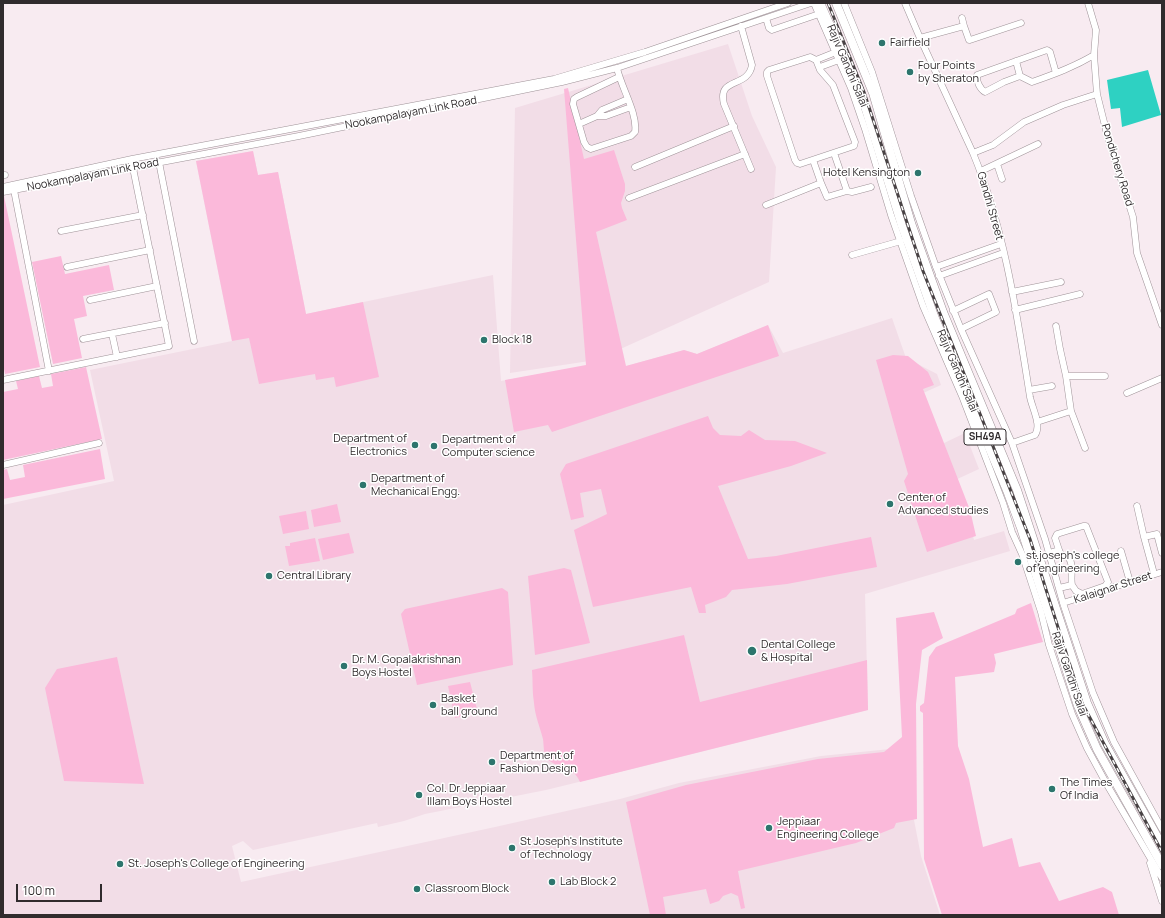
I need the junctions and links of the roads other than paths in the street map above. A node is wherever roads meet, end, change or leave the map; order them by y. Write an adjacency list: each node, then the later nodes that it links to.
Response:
1 (788, 3): 36 (street, Nookampalayam Link Road)
2 (811, 3): 10 (street, Nookampalayam Link Road)
3 (814, 3): 9 (street)
4 (820, 3): 102 (main road, Rajiv Gandhi Salai / SH49A)
5 (836, 3): 101 (main road, Rajiv Gandhi Salai / SH49A)
6 (844, 3): 61 (street)
7 (905, 3): 15 (street, Gandhi Street)
8 (1088, 3): 17 (street, Pondichery Road)
9 (819, 14): 10 (street); 16 (street)
10 (766, 18): 13 (street, Nookampalayam Link Road)
11 (962, 18): 14 (street)
12 (1021, 23): 14 (street)
13 (741, 26): 22 (street, Nookampalayam Link Road); 31 (street)
14 (964, 26): 15 (street)
15 (920, 38): 34 (street, Gandhi Street)
16 (836, 52): 18 (street); 19 (street)
17 (1094, 55): 23 (street); 26 (street, Pondichery Road)
18 (816, 60): 21 (street); 37 (street)
19 (839, 60): 21 (street); 55 (street)
20 (1016, 61): 23 (street); 24 (street); 24 (street)
21 (820, 67): 33 (street)
22 (617, 68): 25 (street); 38 (street, Nookampalayam Link Road)
23 (1056, 73): 24 (street)
24 (1020, 76)
25 (619, 77): 27 (street); 30 (street)
26 (1097, 94): 34 (street); 71 (street, Pondichery Road)
27 (628, 99): 28 (street); 29 (street)
28 (631, 107): 29 (street); 30 (street)
29 (597, 116): 30 (street)
30 (580, 124)
31 (734, 126): 35 (street); 41 (street)
32 (1038, 144): 39 (street)
33 (834, 153): 37 (street); 49 (street)
34 (973, 153): 43 (street, Gandhi Street)
35 (745, 154): 42 (street); 51 (street)
36 (132, 159): 40 (street); 46 (street, Nookampalayam Link Road)
37 (813, 160): 45 (street)
38 (159, 162): 40 (street, Nookampalayam Link Road); 76 (street)
39 (997, 164): 43 (street); 44 (street)
40 (133, 167): 48 (street, Nookampalayam Link Road); 53 (street)
41 (635, 167)
42 (751, 169)
43 (981, 171): 56 (street, Gandhi Street)
44 (1002, 179)
45 (821, 183): 49 (street); 52 (street)
46 (3, 187)
47 (871, 187): 49 (street)
48 (14, 190): 50 (street, Nookampalayam Link Road); 78 (street)
49 (847, 191)
50 (3, 192)
51 (629, 198)
52 (766, 205)
53 (143, 215): 54 (street); 57 (street)
54 (61, 231)
55 (901, 241): 59 (street); 108 (street)
56 (1001, 244): 58 (street, Gandhi Street); 61 (street)
57 (150, 250): 60 (street); 64 (street)
58 (1003, 253): 62 (street); 65 (street, Gandhi Street)
59 (852, 255)
60 (67, 267)
61 (936, 267): 62 (street)
62 (940, 276): 69 (street)
63 (1061, 282): 65 (street)
64 (157, 286): 67 (street); 70 (street)
65 (1012, 292): 68 (street, Gandhi Street)
66 (1080, 294): 68 (street)
67 (90, 300)
68 (1015, 310): 84 (street, Gandhi Street)
69 (953, 311): 73 (street); 73 (street)
70 (165, 323): 74 (street); 77 (street)
71 (1162, 325)
72 (1056, 326): 79 (street)
73 (961, 329): 89 (street)
74 (112, 334): 75 (street); 77 (street)
75 (83, 340)
76 (194, 341)
77 (117, 357): 78 (street)
78 (49, 371): 82 (street)
79 (1066, 376): 80 (street); 86 (street)
80 (1105, 376)
81 (1162, 378): 85 (street)
82 (3, 380)
83 (1052, 386): 84 (street)
84 (1029, 390): 87 (street, Gandhi Street)
85 (1127, 393)
86 (1071, 411): 87 (street); 90 (street)
87 (1037, 422): 89 (street)
88 (99, 443): 91 (street)
89 (1012, 443): 96 (street)
90 (1085, 448)
91 (3, 465)
92 (1137, 506): 93 (street)
93 (1144, 537): 97 (street); 98 (street)
94 (1059, 550): 96 (street); 103 (street); 103 (street)
95 (1121, 551): 100 (street)
96 (1048, 553): 104 (street)
97 (1162, 553)
98 (1153, 570)
99 (1162, 572): 100 (street, Kalaignar Street)
100 (1130, 582): 105 (street, Kalaignar Street)
101 (1048, 583): 102 (main road); 107 (main road, Rajiv Gandhi Salai / SH49A)
102 (1039, 585): 109 (main road, Rajiv Gandhi Salai / SH49A)
103 (1072, 585): 104 (street)
104 (1059, 588): 105 (street)
105 (1063, 603): 106 (street)
106 (1162, 829)
107 (1162, 845)
108 (1147, 852): 110 (street); 111 (street)
109 (1162, 865)
110 (1162, 878)
111 (1162, 901)

